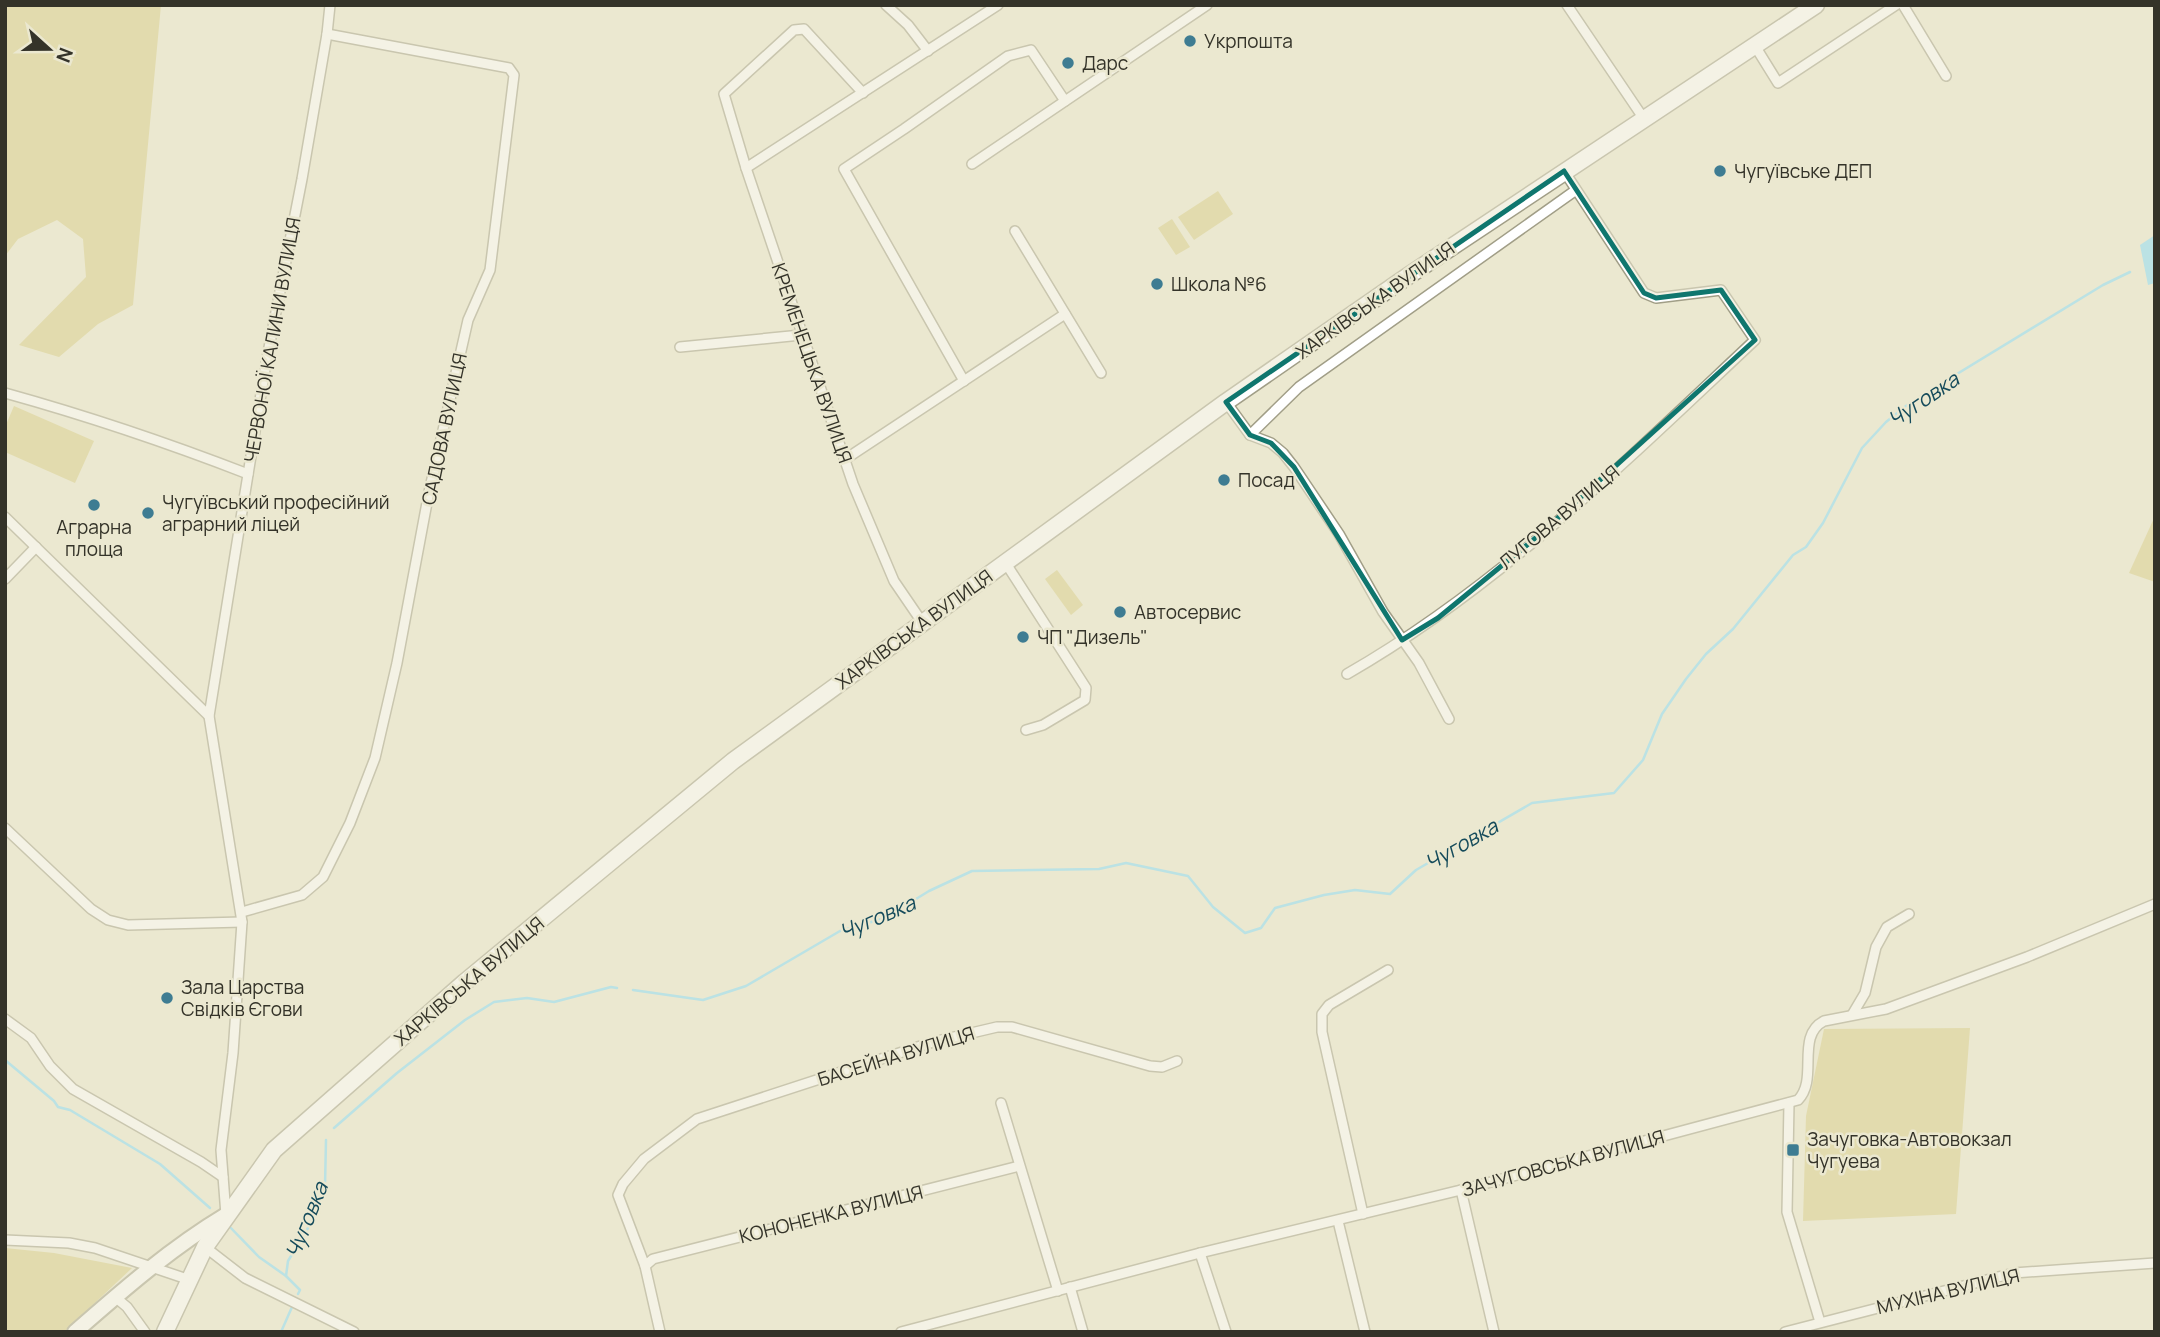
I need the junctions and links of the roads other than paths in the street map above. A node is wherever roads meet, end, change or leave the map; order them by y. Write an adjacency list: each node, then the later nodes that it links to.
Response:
1 (330, 5): 9 (street, ЧЕРВОНОЇ КАЛИНИ ВУЛИЦЯ)
2 (886, 5): 11 (street)
3 (998, 5): 11 (street)
4 (1207, 5): 14 (street)
5 (1567, 5): 15 (street)
6 (1816, 5): 10 (highway, ХАРКІВСЬКА ВУЛИЦЯ)
7 (1896, 5): 10 (street)
8 (1903, 5): 12 (street)
9 (327, 34): 30 (street, ЧЕРВОНОЇ КАЛИНИ ВУЛИЦЯ); 44 (street, САДОВА ВУЛИЦЯ)
10 (1755, 46): 15 (highway, ХАРКІВСЬКА ВУЛИЦЯ)
11 (928, 51): 13 (street)
12 (1945, 76)
13 (863, 93): 17 (street); 17 (street, КРЕМЕНЕЦЬКА ВУЛИЦЯ)
14 (1065, 101): 16 (street); 25 (street)
15 (1644, 118): 18 (highway, ХАРКІВСЬКА ВУЛИЦЯ)
16 (972, 163)
17 (746, 168): 22 (street, КРЕМЕНЕЦЬКА ВУЛИЦЯ)
18 (1564, 171): 19 (street); 27 (highway, ХАРКІВСЬКА ВУЛИЦЯ)
19 (1576, 190): 28 (street); 36 (street, ЛУГОВА ВУЛИЦЯ)
20 (1015, 231): 21 (street)
21 (1065, 314): 24 (street); 25 (street)
22 (801, 335): 23 (street); 29 (street, КРЕМЕНЕЦЬКА ВУЛИЦЯ)
23 (680, 347)
24 (1101, 373)
25 (964, 381): 29 (street)
26 (5, 393): 30 (street)
27 (1226, 402): 28 (street); 33 (highway, ХАРКІВСЬКА ВУЛИЦЯ)
28 (1250, 435): 36 (street)
29 (844, 460): 35 (street, КРЕМЕНЕЦЬКА ВУЛИЦЯ)
30 (248, 474): 38 (street, ЧЕРВОНОЇ КАЛИНИ ВУЛИЦЯ)
31 (5, 517): 32 (street)
32 (36, 547): 34 (street); 38 (street)
33 (1005, 562): 35 (highway, ХАРКІВСЬКА ВУЛИЦЯ); 40 (street)
34 (5, 579)
35 (922, 622): 55 (highway, ХАРКІВСЬКА ВУЛИЦЯ)
36 (1402, 640): 37 (street, ЛУГОВА ВУЛИЦЯ); 39 (street)
37 (1347, 674)
38 (209, 716): 44 (street, ЧЕРВОНОЇ КАЛИНИ ВУЛИЦЯ)
39 (1449, 719)
40 (1026, 730)
41 (5, 828): 44 (street, САДОВА ВУЛИЦЯ)
42 (2155, 904): 46 (street)
43 (1909, 914): 46 (street)
44 (242, 917): 52 (street, ЧЕРВОНОЇ КАЛИНИ ВУЛИЦЯ)
45 (1388, 970): 54 (street)
46 (1852, 1015): 50 (street)
47 (5, 1019): 52 (street)
48 (1177, 1061): 62 (street, БАСЕЙНА ВУЛИЦЯ)
49 (1001, 1103): 51 (street)
50 (1789, 1103): 53 (street, ЗАЧУГОВСЬКА ВУЛИЦЯ); 67 (street)
51 (1019, 1166): 62 (street, КОНОНЕНКА ВУЛИЦЯ); 65 (street)
52 (223, 1177): 55 (street, ЧЕРВОНОЇ КАЛИНИ ВУЛИЦЯ)
53 (1461, 1189): 54 (street, ЗАЧУГОВСЬКА ВУЛИЦЯ); 77 (street)
54 (1363, 1214): 56 (street, ЗАЧУГОВСЬКА ВУЛИЦЯ)
55 (226, 1215): 58 (highway); 61 (main road, ХАРКІВСЬКА ВУЛИЦЯ)
56 (1338, 1221): 59 (street, ЗАЧУГОВСЬКА ВУЛИЦЯ); 76 (street)
57 (5, 1240): 61 (street)
58 (205, 1247): 63 (highway); 71 (street)
59 (1200, 1253): 64 (street, ЗАЧУГОВСЬКА ВУЛИЦЯ); 75 (street)
60 (2155, 1263): 67 (street, МУХІНА ВУЛИЦЯ)
61 (152, 1266): 63 (street); 66 (main road, ХАРКІВСЬКА ВУЛИЦЯ)
62 (645, 1266): 72 (street)
63 (190, 1280): 70 (highway)
64 (1070, 1287): 65 (street, ЗАЧУГОВСЬКА ВУЛИЦЯ); 74 (street)
65 (1058, 1291): 73 (street, ЗАЧУГОВСЬКА ВУЛИЦЯ)
66 (115, 1297): 68 (main road, ХАРКІВСЬКА ВУЛИЦЯ); 69 (street)
67 (1820, 1322): 78 (street, МУХІНА ВУЛИЦЯ)
68 (75, 1332)
69 (145, 1332)
70 (165, 1332)
71 (354, 1332)
72 (660, 1332)
73 (901, 1332)
74 (1083, 1332)
75 (1226, 1332)
76 (1365, 1332)
77 (1494, 1332)
78 (1785, 1332)

